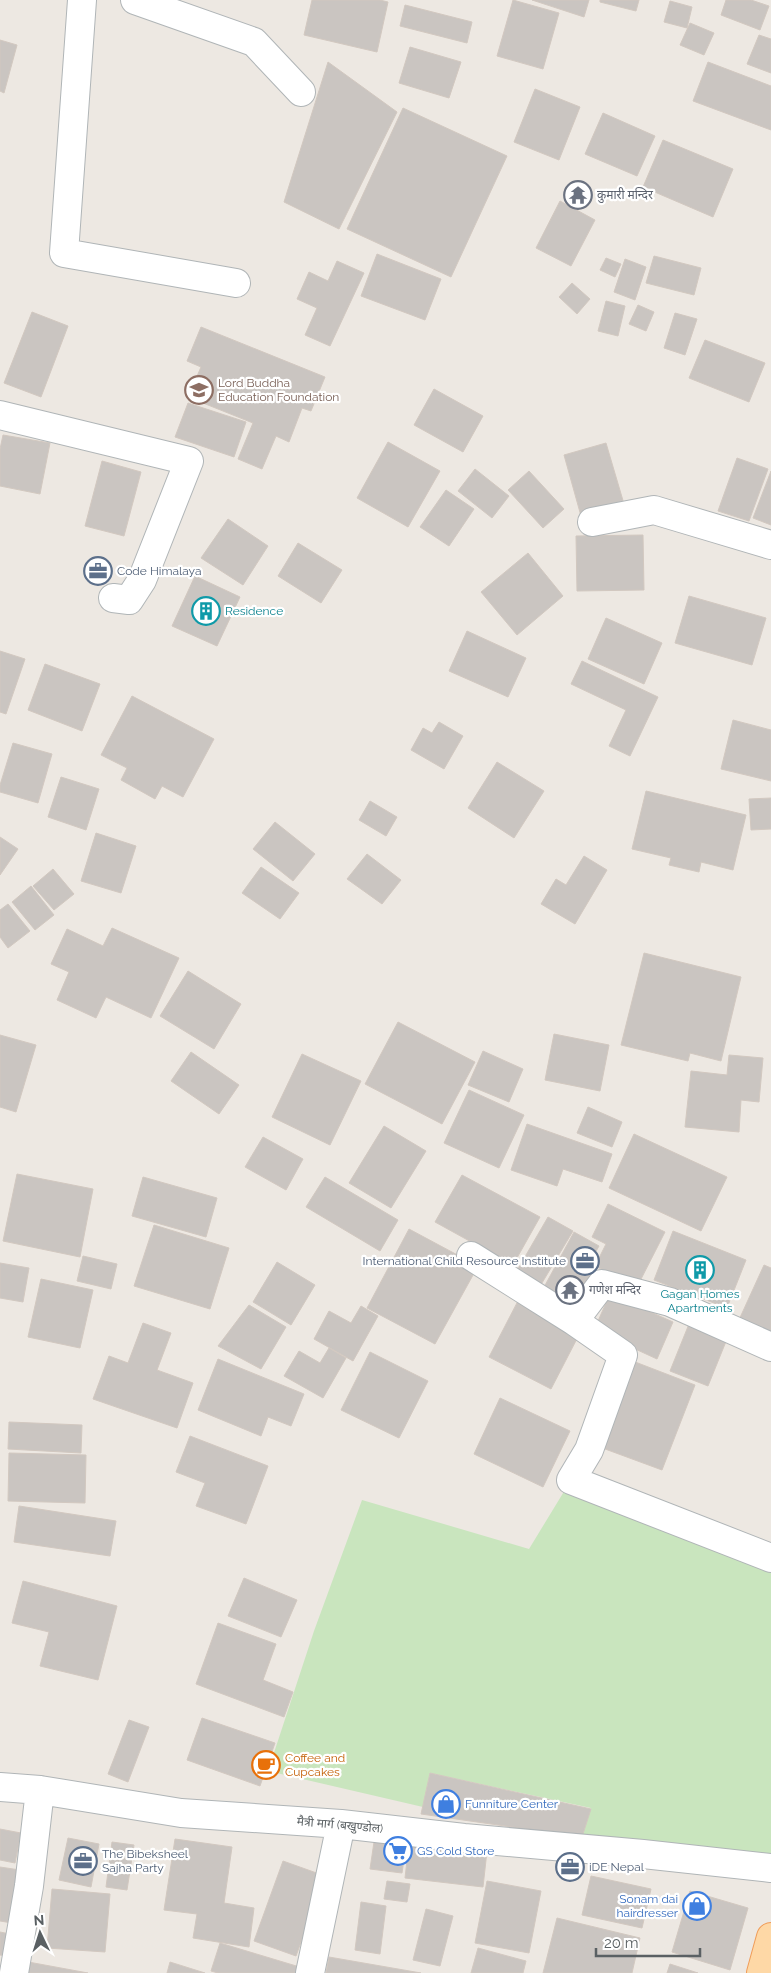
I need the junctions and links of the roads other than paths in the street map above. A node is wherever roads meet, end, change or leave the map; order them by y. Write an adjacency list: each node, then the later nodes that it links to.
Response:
1 (82, 0): 4 (street)
2 (135, 0): 3 (street)
3 (300, 92)
4 (236, 283)
5 (0, 415): 8 (street)
6 (592, 522): 7 (street)
7 (771, 545)
8 (113, 598)
9 (471, 1256): 10 (street)
10 (574, 1321): 11 (street); 12 (street)
11 (771, 1347)
12 (771, 1558)
13 (0, 1787): 14 (street, मैत्री मार्ग (बखुण्डोल))
14 (40, 1790): 15 (street, मैत्री मार्ग (बखुण्डोल)); 18 (street)
15 (341, 1824): 16 (street, मैत्री मार्ग (बखुण्डोल)); 19 (street)
16 (771, 1868)
17 (771, 1937): 20 (main road)
18 (14, 1973)
19 (310, 1973)
20 (761, 1973)

